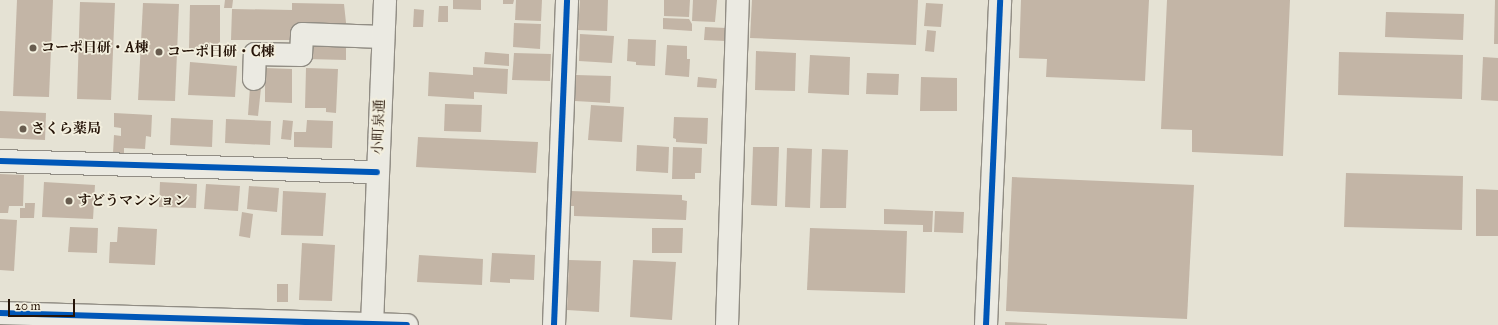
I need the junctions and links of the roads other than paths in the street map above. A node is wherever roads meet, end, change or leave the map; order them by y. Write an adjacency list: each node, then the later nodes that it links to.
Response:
1 (385, 0): 5 (street, 小町泉通)
2 (567, 0): 12 (street)
3 (738, 0): 13 (street)
4 (1000, 0): 14 (street)
5 (383, 37): 6 (street); 8 (street, 小町泉通)
6 (254, 79)
7 (0, 160): 8 (street)
8 (377, 172): 10 (street, 小町泉通)
9 (0, 312): 10 (street)
10 (372, 324): 11 (street)
11 (407, 325)
12 (554, 325)
13 (727, 325)
14 (986, 325)

